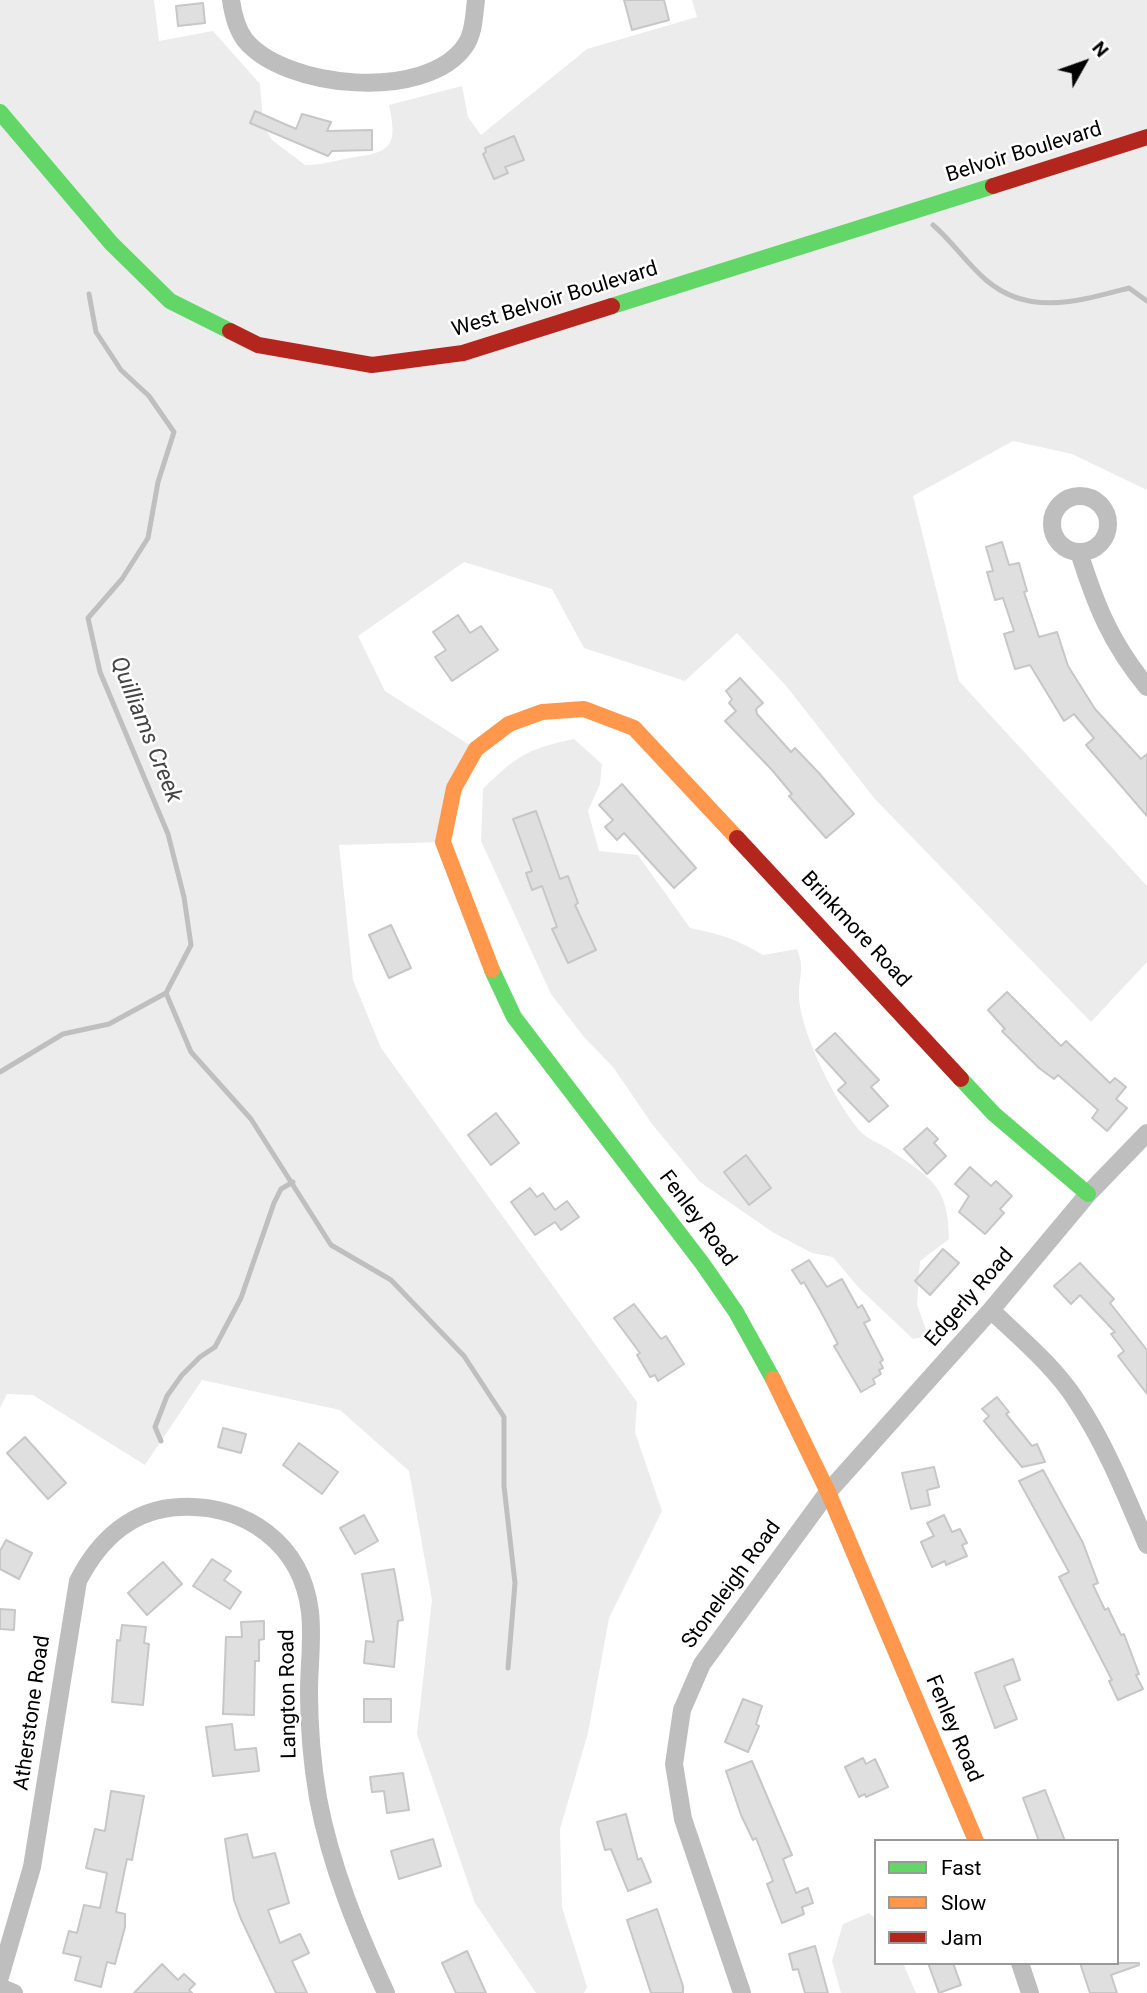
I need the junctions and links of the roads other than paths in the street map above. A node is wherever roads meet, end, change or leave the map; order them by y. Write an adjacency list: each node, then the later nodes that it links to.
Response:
1 (231, 0): 2 (street)
2 (475, 0)
3 (0, 112): 5 (street, West Belvoir Boulevard)
4 (1147, 137): 5 (street, Belvoir Boulevard)
5 (914, 208)
6 (1079, 552): 7 (street)
7 (1147, 687)
8 (584, 709): 10 (street, Brinkmore Road); 12 (street, Fenley Road)
9 (1147, 1133): 10 (street, Edgerly Road)
10 (1088, 1194): 11 (street, Edgerly Road)
11 (991, 1310): 12 (street, Edgerly Road); 14 (street)
12 (828, 1492): 15 (street, Fenley Road); 21 (street, Stoneleigh Road)
13 (177, 1507): 17 (street, Atherstone Road); 20 (street, Langton Road)
14 (1147, 1545)
15 (975, 1839)
16 (1021, 1965): 22 (street)
17 (0, 1977)
18 (0, 1987): 19 (street)
19 (15, 1993)
20 (386, 1993)
21 (742, 1993)
22 (1030, 1993)

